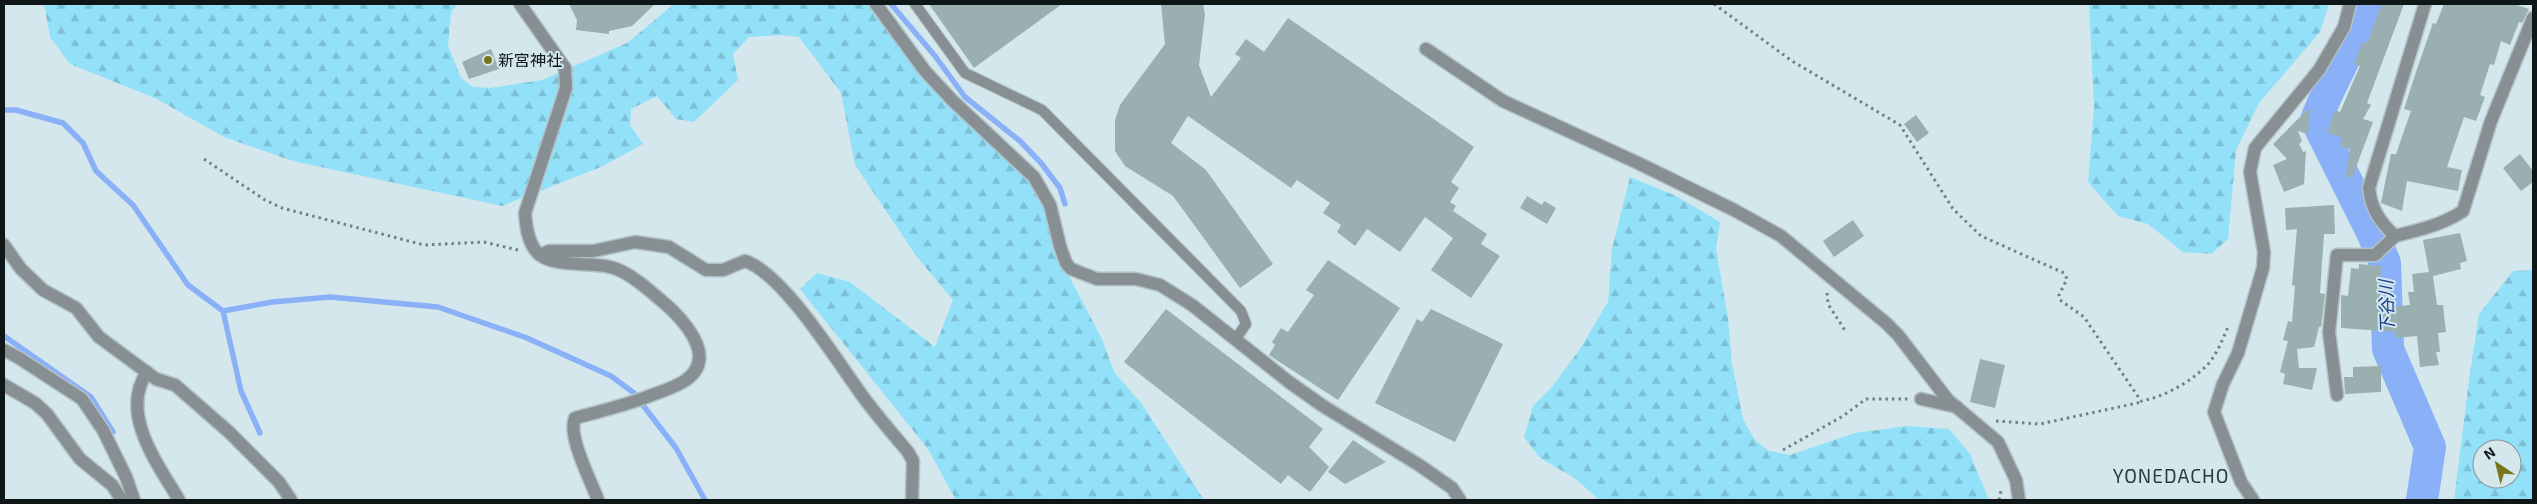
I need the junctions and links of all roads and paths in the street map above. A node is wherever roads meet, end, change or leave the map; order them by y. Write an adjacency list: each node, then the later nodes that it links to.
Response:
1 (520, 4): 12 (street)
2 (876, 4): 16 (street)
3 (915, 4): 16 (lane)
4 (1714, 4): 22 (path)
5 (2350, 4): 34 (street)
6 (2425, 4): 10 (street)
7 (2533, 18): 10 (street)
8 (1426, 49): 13 (street)
9 (204, 159): 12 (path)
10 (2395, 236): 20 (street)
11 (4, 245): 18 (street)
12 (540, 255): 30 (street); 31 (street)
13 (1836, 280): 15 (path); 23 (street)
14 (2230, 323): 22 (path)
15 (1846, 332)
16 (1235, 340): 32 (street)
17 (4, 350): 27 (street)
18 (147, 372): 28 (street); 29 (street)
19 (4, 385): 26 (street)
20 (2337, 395)
21 (1921, 399): 23 (street); 25 (path)
22 (2145, 400): 24 (path)
23 (1957, 407): 24 (street)
24 (1981, 426): 33 (street)
25 (1783, 450)
26 (122, 500)
27 (134, 500)
28 (179, 500)
29 (290, 500)
30 (598, 500)
31 (912, 500)
32 (1460, 500)
33 (2019, 500)
34 (2253, 500)

